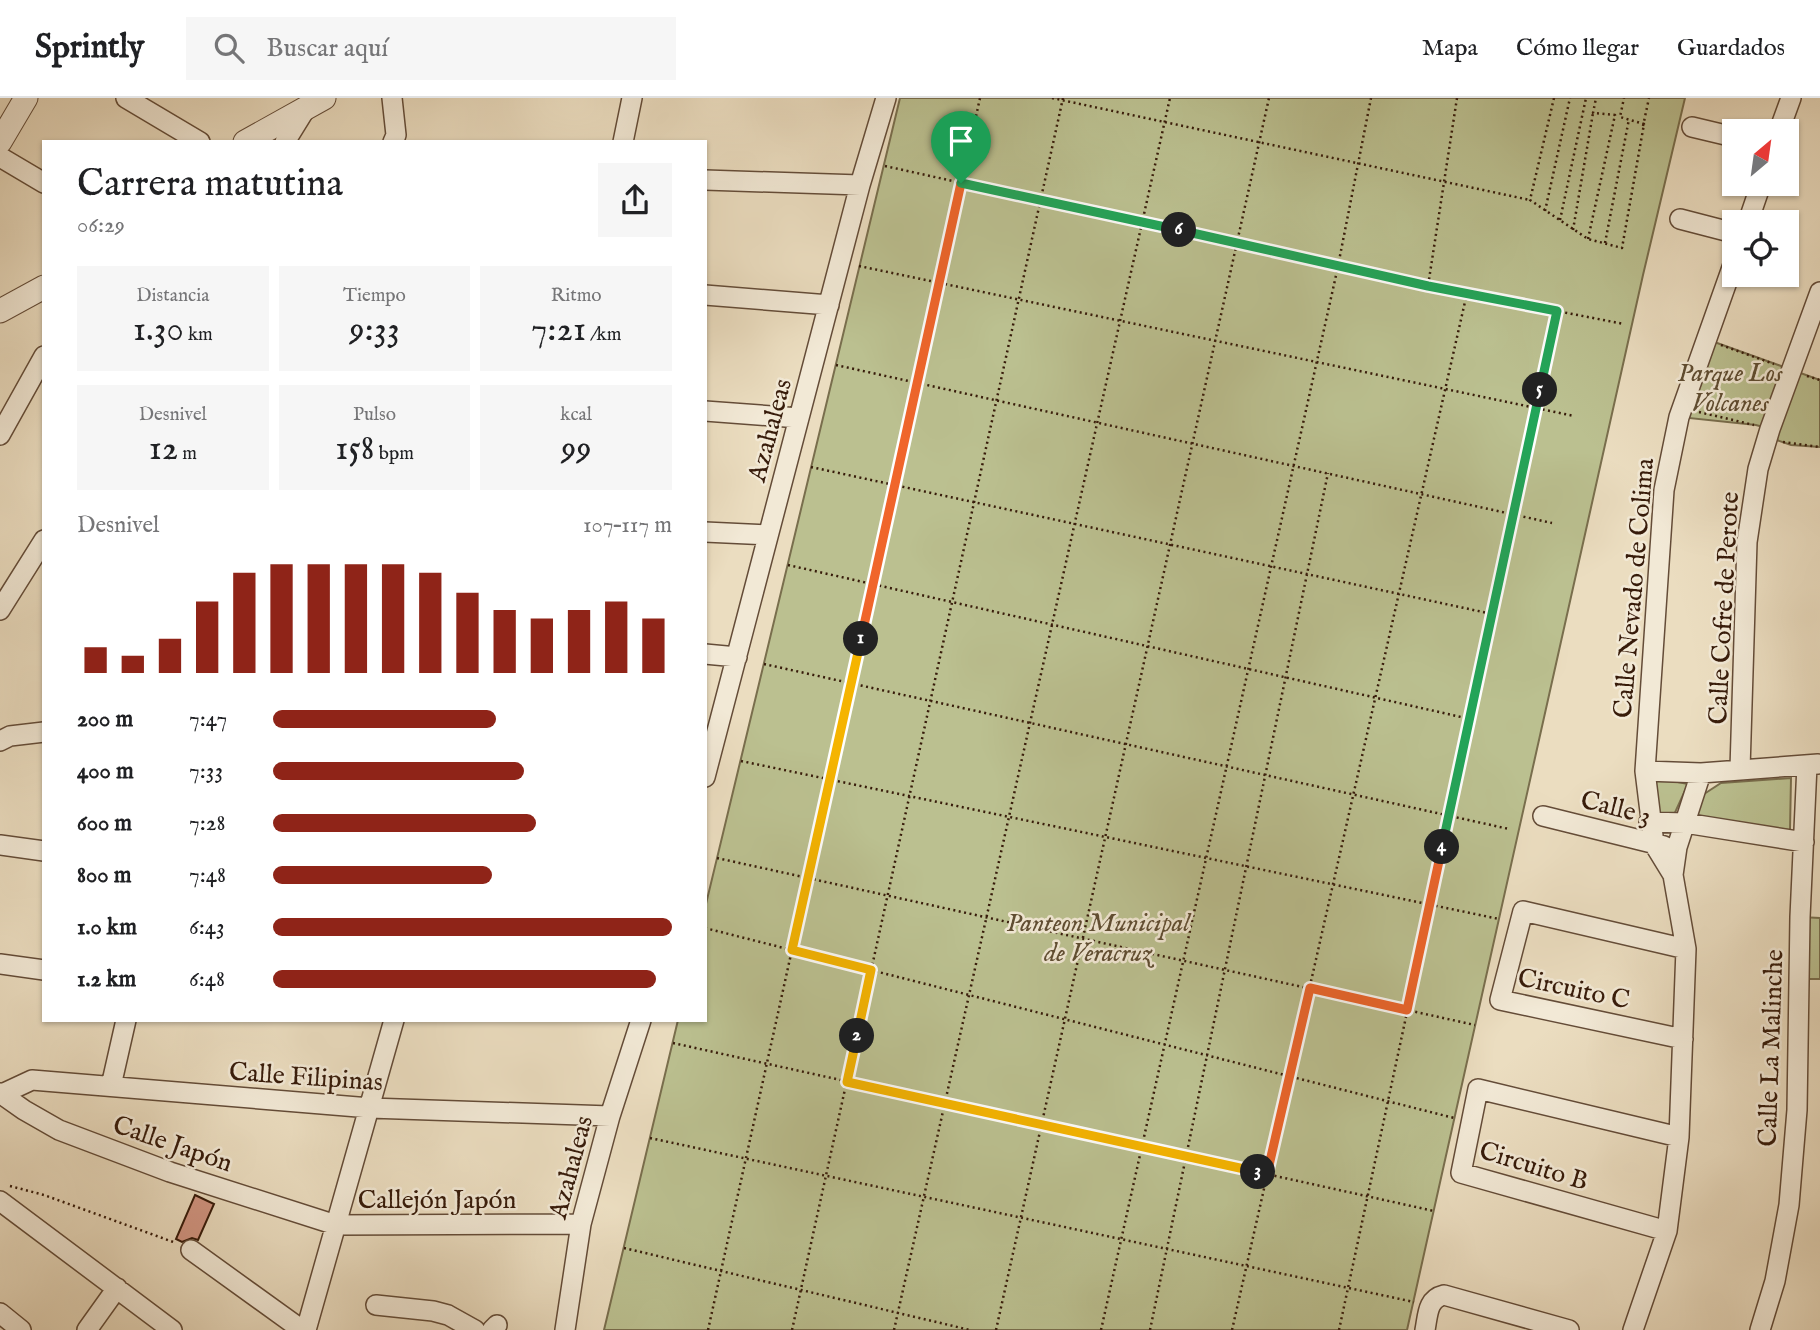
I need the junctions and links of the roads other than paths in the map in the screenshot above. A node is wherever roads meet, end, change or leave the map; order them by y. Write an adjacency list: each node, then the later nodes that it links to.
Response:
1 (26, 98): 16 (street)
2 (126, 98): 11 (street)
3 (393, 98): 14 (street)
4 (632, 98): 15 (street)
5 (886, 98): 20 (street, Azahaleas)
6 (1791, 98): 8 (street)
7 (315, 103): 12 (street); 13 (street)
8 (1783, 119)
9 (1692, 127): 10 (street)
10 (1722, 134)
11 (197, 140)
12 (249, 140)
13 (287, 140)
14 (394, 140)
15 (623, 140)
16 (0, 142)
17 (0, 157): 19 (street)
18 (707, 180): 20 (street)
19 (42, 182)
20 (860, 185): 28 (street, Azahaleas)
21 (1680, 219): 22 (street)
22 (1722, 230)
23 (1725, 287): 45 (street, Calle Nevado de Colima)
24 (42, 288): 27 (street)
25 (1820, 292): 43 (street, Calle Cofre de Perote)
26 (707, 295): 28 (street)
27 (4, 305)
28 (829, 305): 32 (street, Azahaleas)
29 (42, 359): 31 (street)
30 (707, 411): 32 (street)
31 (5, 414): 33 (street)
32 (799, 418): 35 (street, Azahaleas)
33 (0, 435)
34 (707, 531): 35 (street)
35 (768, 535): 39 (street, Azahaleas)
36 (42, 543): 37 (street)
37 (0, 610)
38 (707, 654): 39 (street)
39 (737, 657): 44 (street, Azahaleas)
40 (42, 732): 41 (street)
41 (0, 741)
42 (1813, 764): 43 (street); 50 (street, Calle La Malinche)
43 (1740, 769): 46 (street)
44 (707, 770)
45 (1645, 771): 46 (street); 48 (street, Calle Nevado de Colima)
46 (1702, 772): 49 (street)
47 (1543, 816): 51 (street, Calle 3)
48 (1649, 822): 49 (street); 51 (street, Calle Nevado de Colima)
49 (1685, 823): 50 (street); 53 (street)
50 (1804, 842): 85 (street, Calle La Malinche)
51 (1654, 844): 53 (street, Calle 3); 55 (street)
52 (0, 845): 54 (street)
53 (1677, 847): 55 (street)
54 (42, 851)
55 (1674, 875): 56 (street)
56 (1686, 949): 62 (street); 62 (street, Circuito C)
57 (0, 964): 58 (street)
58 (42, 970)
59 (126, 1022): 63 (street)
60 (393, 1022): 65 (street)
61 (640, 1022): 66 (street, Azahaleas)
62 (1683, 1039): 67 (street)
63 (111, 1086): 64 (street, Calle Filipinas); 65 (street, Calle Filipinas)
64 (1, 1093): 70 (street, Calle Japón)
65 (370, 1108): 66 (street, Calle Filipinas); 70 (street)
66 (610, 1116): 69 (street, Azahaleas)
67 (1679, 1137): 71 (street); 71 (street, Circuito B)
68 (0, 1201): 73 (street)
69 (581, 1224): 70 (street, Callejón Japón); 81 (street, Azahaleas)
70 (336, 1226): 79 (street)
71 (1667, 1231): 84 (street)
72 (191, 1250): 79 (street)
73 (117, 1288): 77 (street); 78 (street)
74 (376, 1305): 80 (street)
75 (0, 1313): 76 (street)
76 (21, 1330)
77 (87, 1330)
78 (172, 1330)
79 (304, 1330)
80 (475, 1330)
81 (565, 1330)
82 (1425, 1330): 83 (street)
83 (1569, 1330)
84 (1633, 1330)
85 (1760, 1330)

